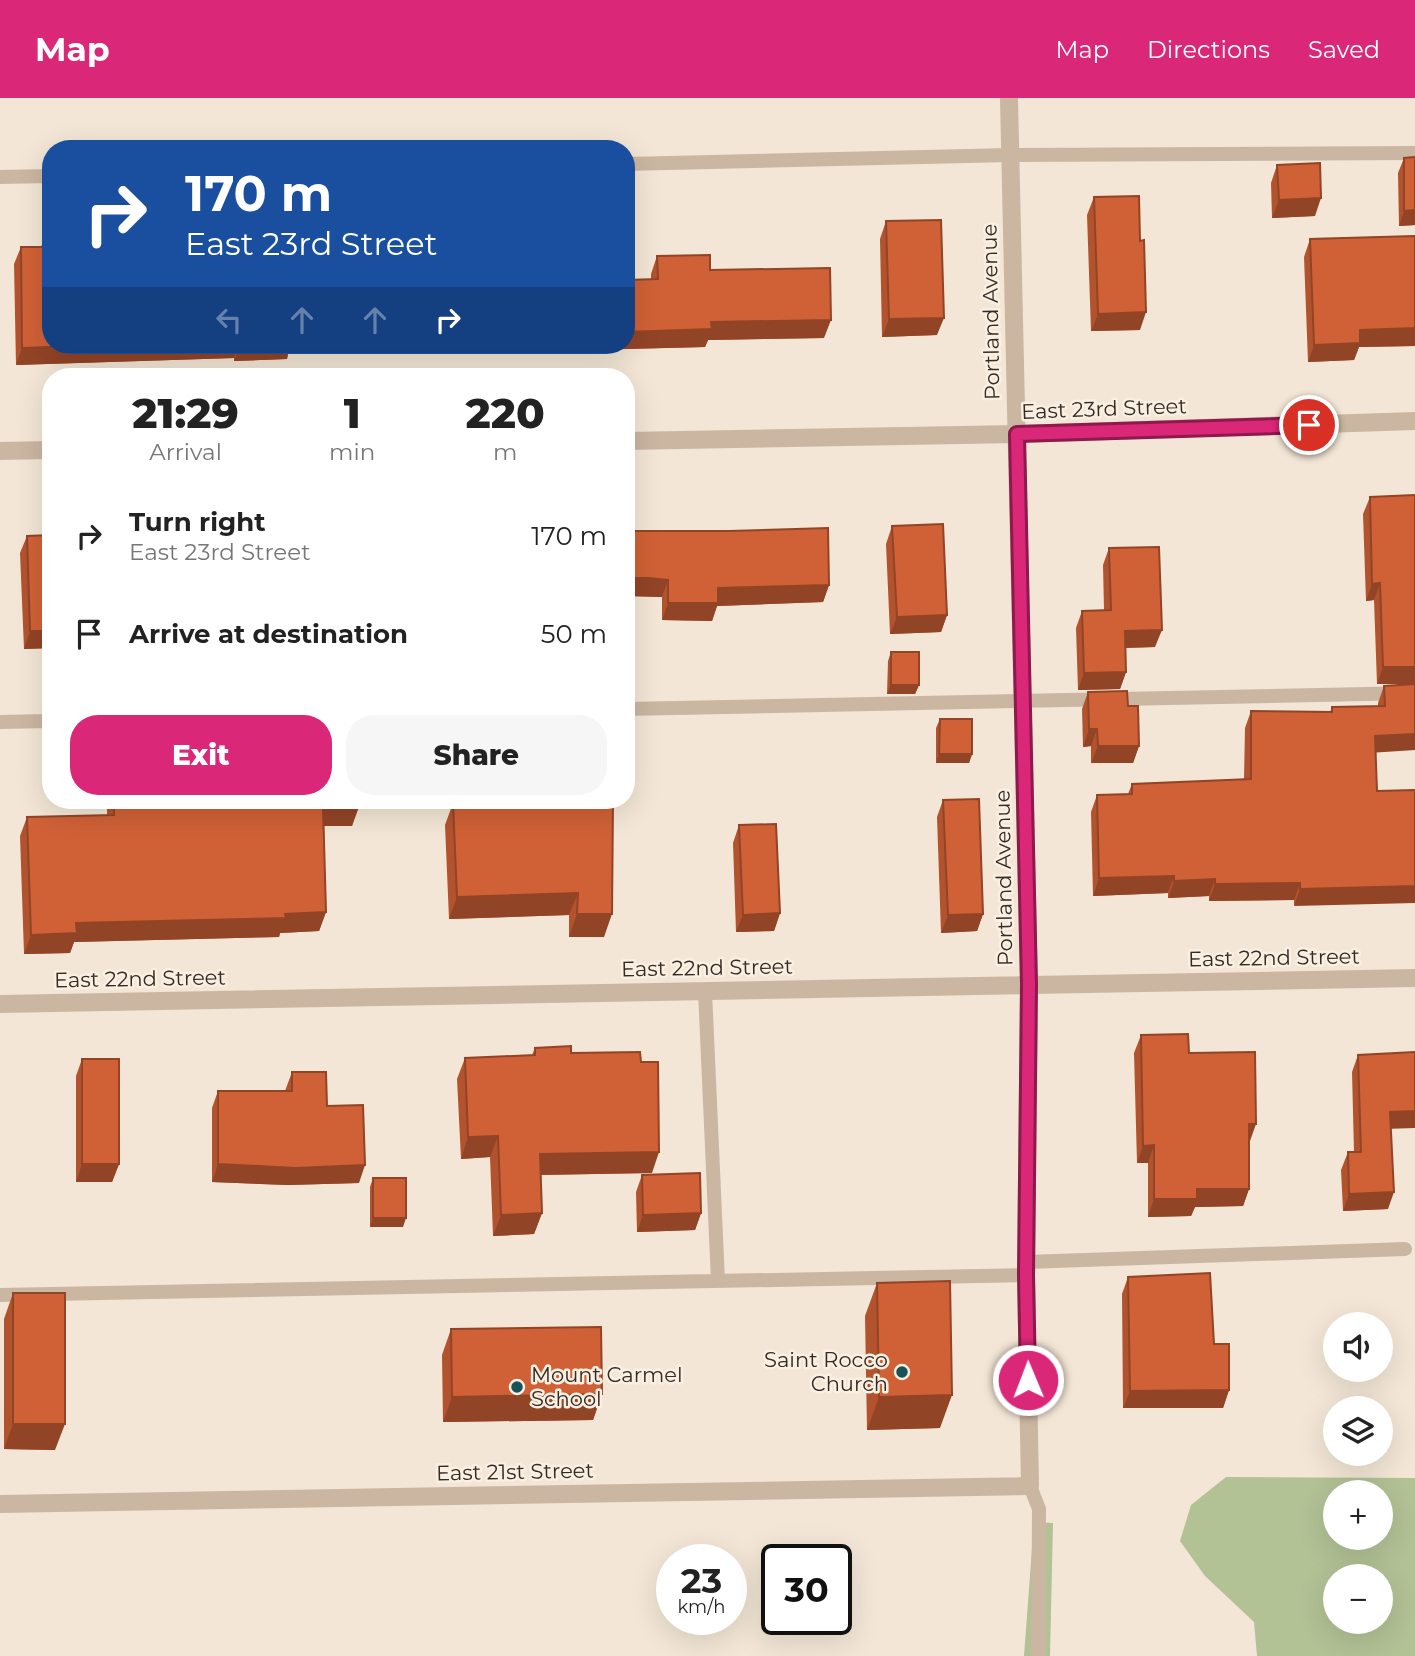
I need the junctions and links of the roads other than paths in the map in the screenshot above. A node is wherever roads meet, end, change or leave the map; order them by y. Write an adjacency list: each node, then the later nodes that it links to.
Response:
1 (1009, 98): 3 (street, Portland Avenue)
2 (1415, 153): 3 (lane)
3 (1010, 155): 4 (lane); 8 (street, Portland Avenue)
4 (635, 164)
5 (42, 176): 6 (lane)
6 (0, 177)
7 (1415, 421): 8 (street, East 23rd Street)
8 (1017, 434): 9 (street, East 23rd Street); 13 (street, Portland Avenue)
9 (635, 441)
10 (42, 450): 11 (street)
11 (0, 451)
12 (1415, 693): 13 (lane)
13 (1023, 701): 14 (lane); 18 (street, Portland Avenue)
14 (635, 709)
15 (42, 721): 16 (lane)
16 (0, 722)
17 (1415, 978): 18 (street, East 22nd Street)
18 (1029, 985): 19 (street, East 22nd Street); 22 (street, Portland Avenue)
19 (705, 991): 20 (street, East 22nd Street); 23 (lane)
20 (0, 1004)
21 (1405, 1250): 22 (lane)
22 (1026, 1268): 23 (lane); 25 (street, Portland Avenue)
23 (718, 1281): 24 (lane)
24 (0, 1296)
25 (1030, 1486): 26 (street, East 21st Street); 27 (lane, Portland Avenue)
26 (0, 1504)
27 (1038, 1656)

